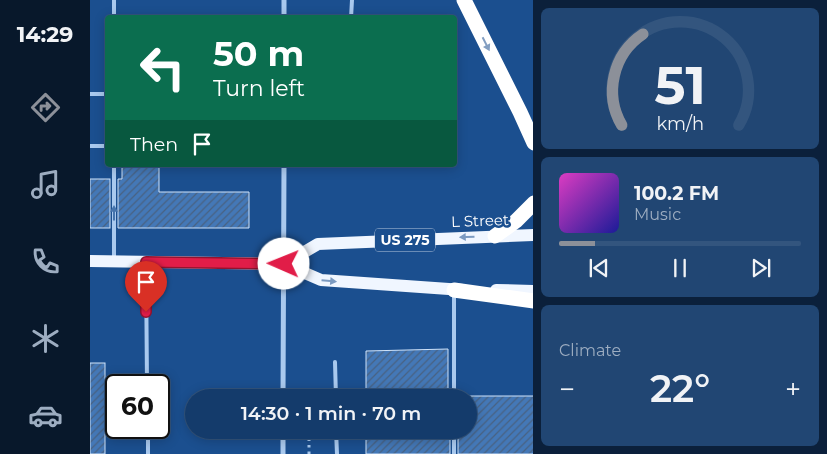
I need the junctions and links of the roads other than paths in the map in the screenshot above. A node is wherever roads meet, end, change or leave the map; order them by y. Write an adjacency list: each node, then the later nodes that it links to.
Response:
1 (114, 0): 5 (lane)
2 (284, 0): 6 (street)
3 (352, 0): 7 (lane)
4 (464, 0): 10 (highway, one-way to 10)
5 (114, 15)
6 (284, 15)
7 (352, 15)
8 (90, 94): 9 (lane)
9 (105, 94)
10 (533, 142)
11 (90, 146): 12 (lane)
12 (105, 146)
13 (114, 167): 19 (lane, one-way to 13)
14 (284, 167): 21 (street)
15 (533, 204): 17 (highway)
16 (533, 235): 17 (main road, L Street / US 275)
17 (495, 236): 21 (main road, L Street / US 275, one-way to 21)
18 (90, 261): 19 (main road)
19 (114, 262): 20 (main road)
20 (146, 262): 21 (main road); 26 (lane)
21 (284, 264): 22 (main road, one-way to 22); 27 (street)
22 (454, 290): 23 (main road); 24 (highway); 29 (lane)
23 (533, 291)
24 (533, 301)
25 (335, 362): 28 (lane)
26 (147, 374)
27 (283, 389)
28 (336, 389)
29 (454, 389)
30 (148, 439): 34 (lane)
31 (283, 439): 35 (street)
32 (336, 439): 36 (lane)
33 (454, 439): 37 (lane)
34 (148, 454)
35 (283, 454)
36 (337, 454)
37 (454, 454)

